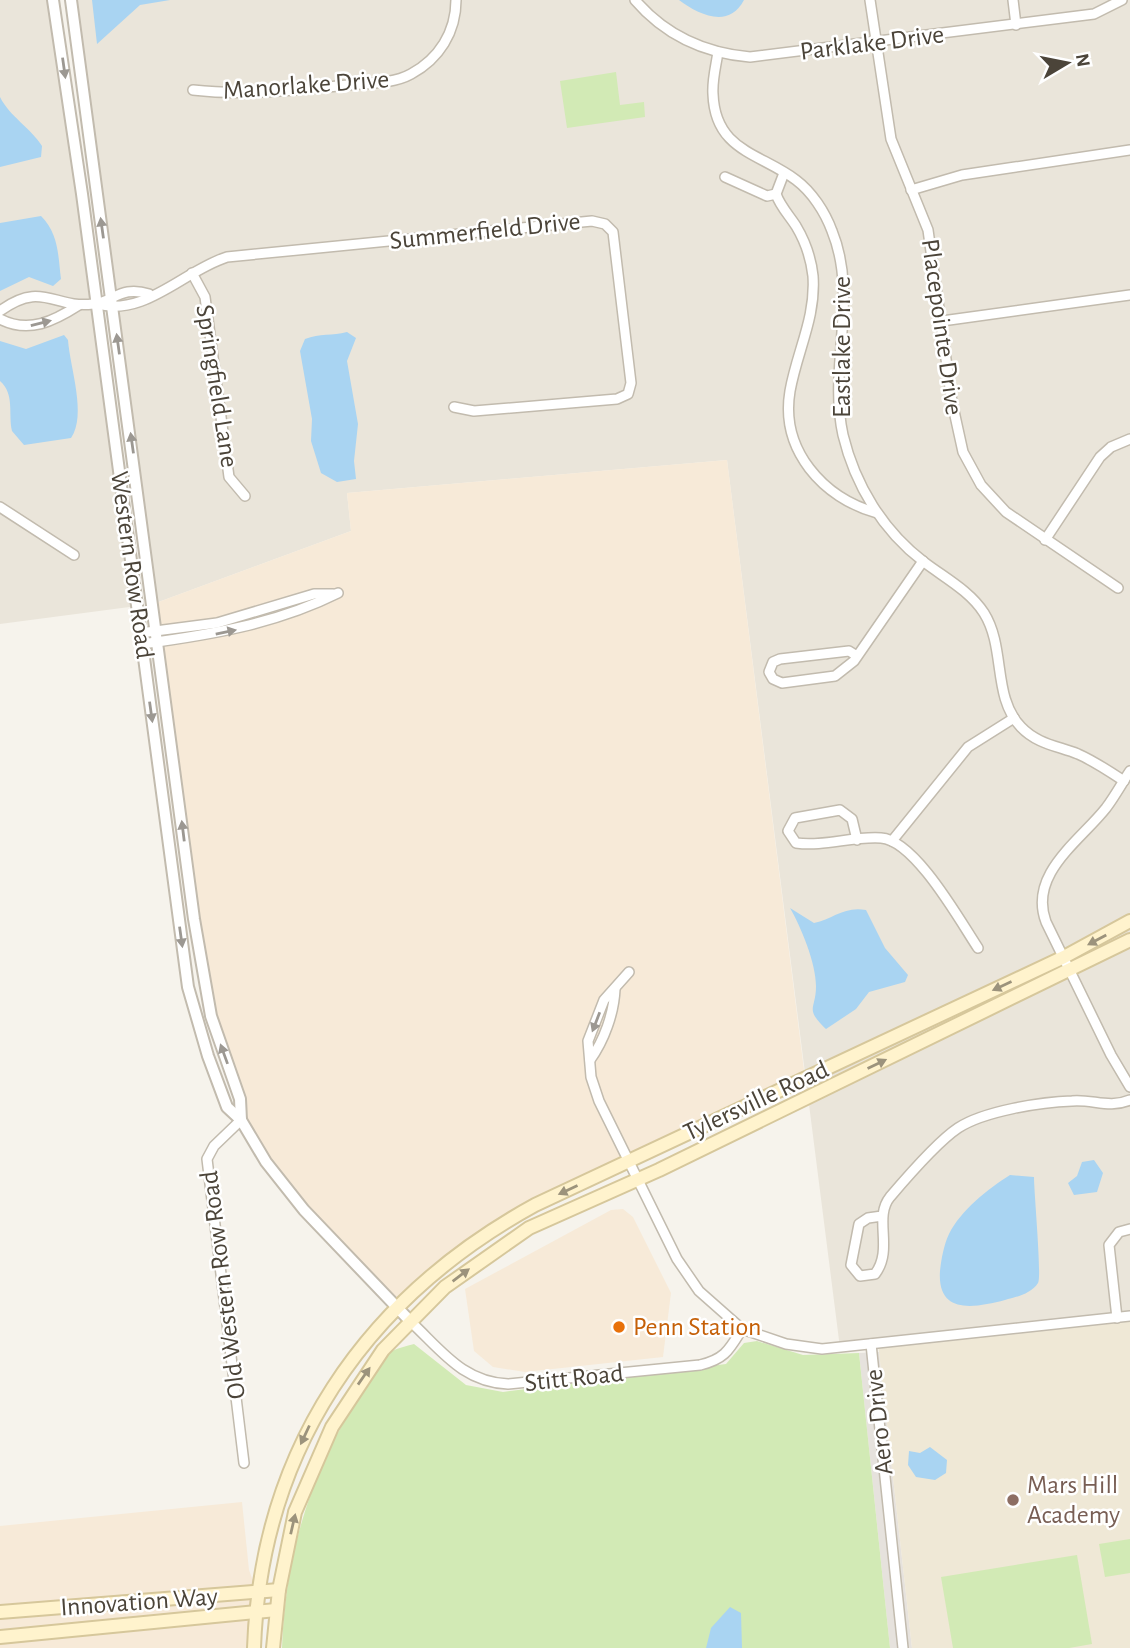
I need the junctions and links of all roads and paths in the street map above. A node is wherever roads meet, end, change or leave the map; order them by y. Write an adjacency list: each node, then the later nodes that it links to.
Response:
1 (54, 0): 21 (street, Western Row Road, one-way to 21)
2 (71, 0): 18 (street, Western Row Road, one-way to 2)
3 (456, 0): 11 (street, Manorlake Drive)
4 (635, 0): 10 (street, Parklake Drive)
5 (870, 0): 9 (street, Placepointe Drive)
6 (1013, 0): 8 (street)
7 (1122, 0): 8 (street, Parklake Drive)
8 (1016, 25): 9 (street, Parklake Drive)
9 (875, 43): 10 (street, Parklake Drive); 15 (street, Placepointe Drive)
10 (718, 52): 13 (street, Eastlake Drive)
11 (193, 89)
12 (1130, 150): 15 (street)
13 (784, 173): 16 (street); 31 (street, Eastlake Drive)
14 (724, 177): 16 (street)
15 (911, 190): 26 (street, Placepointe Drive)
16 (776, 194): 31 (street)
17 (192, 273): 19 (street, Summerfield Drive); 27 (street, Summerfield Drive); 29 (street, Springfield Lane)
18 (111, 295): 19 (street, Summerfield Drive); 21 (street); 23 (street, Western Row Road)
19 (149, 295): 23 (street, Summerfield Drive)
20 (1130, 295): 26 (street)
21 (97, 304): 22 (street); 23 (street); 37 (street, Western Row Road)
22 (79, 305): 24 (street); 25 (street, one-way to 22)
23 (113, 308): 36 (street, Western Row Road, one-way to 23)
24 (0, 312)
25 (0, 319)
26 (942, 321): 32 (street, Placepointe Drive)
27 (454, 407)
28 (1130, 439): 32 (street)
29 (245, 496)
30 (0, 507): 33 (street)
31 (877, 513): 34 (street, Eastlake Drive)
32 (1045, 540): 35 (street, Placepointe Drive)
33 (74, 555)
34 (923, 561): 38 (street); 39 (street, Eastlake Drive)
35 (1118, 588)
36 (158, 637): 36 (street, one-way to 36); 37 (street); 52 (street, Western Row Road, one-way to 36)
37 (141, 639): 52 (street, Western Row Road, one-way to 52)
38 (857, 656): 38 (street)
39 (1014, 718): 41 (street, Eastlake Drive); 43 (street)
40 (1130, 771): 41 (street)
41 (1124, 781): 47 (street)
42 (857, 840): 42 (street); 43 (street)
43 (892, 841): 46 (street)
44 (1130, 921): 47 (main road, Tylersville Road, one-way to 47)
45 (1130, 940): 48 (main road, Tylersville Road)
46 (978, 948)
47 (1064, 957): 48 (street); 53 (main road, Tylersville Road, one-way to 53)
48 (1071, 971): 50 (street); 54 (main road, Tylersville Road, one-way to 48)
49 (629, 972): 53 (street, Aero Drive)
50 (1130, 1087)
51 (1130, 1100): 55 (street)
52 (242, 1120): 57 (street, Western Row Road); 63 (street, Old Western Row Road)
53 (629, 1160): 54 (street, Aero Drive); 57 (main road, Tylersville Road, one-way to 57)
54 (639, 1179): 60 (main road, Tylersville Road, one-way to 54); 61 (street, Aero Drive)
55 (882, 1216): 55 (street)
56 (1130, 1228): 59 (street)
57 (397, 1306): 60 (street, Western Row Road); 65 (main road, one-way to 65)
58 (1130, 1316): 59 (street)
59 (1117, 1318): 62 (street)
60 (411, 1322): 61 (street, Stitt Road); 64 (main road, one-way to 60)
61 (742, 1329): 62 (street, Aero Drive)
62 (871, 1344): 72 (street, Aero Drive)
63 (244, 1463)
64 (279, 1590): 65 (main road, Innovation Way); 66 (main road)
65 (257, 1592): 67 (main road, Innovation Way); 68 (main road)
66 (276, 1610): 68 (main road, Innovation Way); 71 (main road)
67 (0, 1612)
68 (256, 1612): 69 (main road, Innovation Way); 70 (main road)
69 (0, 1637)
70 (254, 1648)
71 (273, 1648)
72 (904, 1648)

